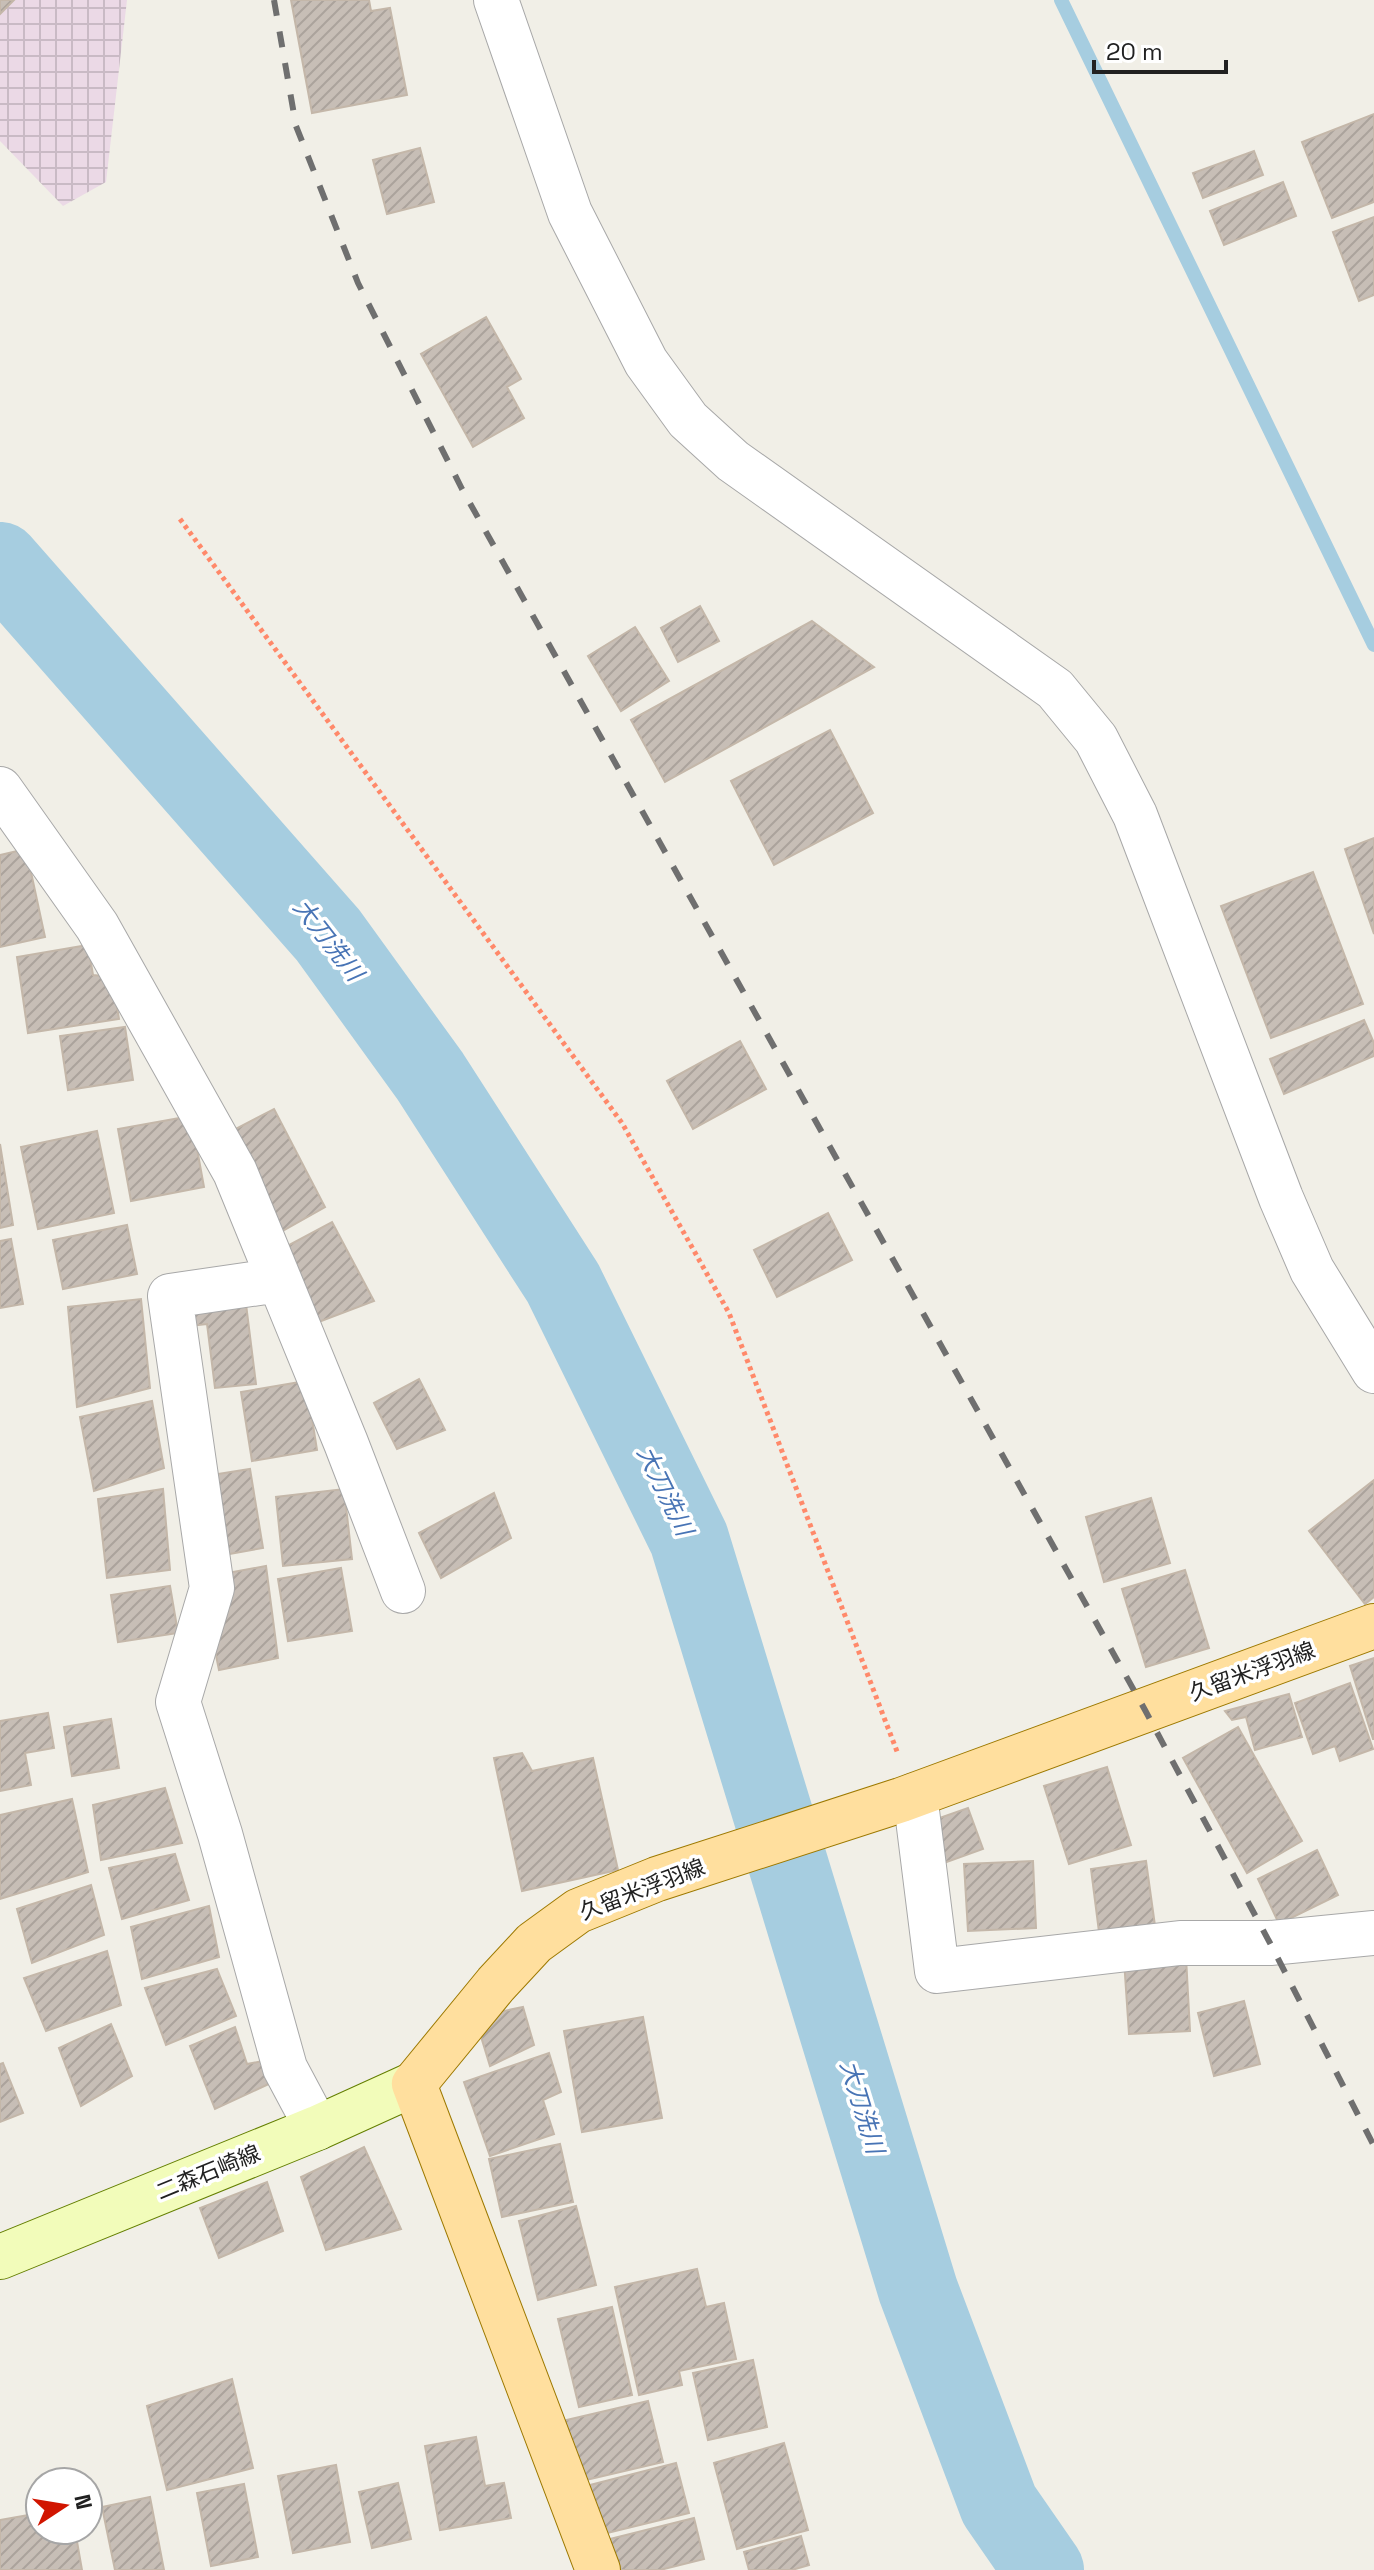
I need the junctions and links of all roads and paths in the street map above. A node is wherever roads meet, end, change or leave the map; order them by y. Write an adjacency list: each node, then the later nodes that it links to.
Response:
1 (496, 0): 5 (street)
2 (180, 519): 8 (path)
3 (0, 789): 4 (street)
4 (279, 1280): 6 (street); 11 (street)
5 (1374, 1371)
6 (403, 1591)
7 (1374, 1626): 8 (main road, 久留米浮羽線)
8 (908, 1798): 9 (street); 10 (main road, 久留米浮羽線)
9 (1374, 1933)
10 (414, 2084): 11 (main road, 二森石崎線); 13 (main road)
11 (317, 2128): 12 (main road, 二森石崎線)
12 (0, 2257)
13 (598, 2570)

